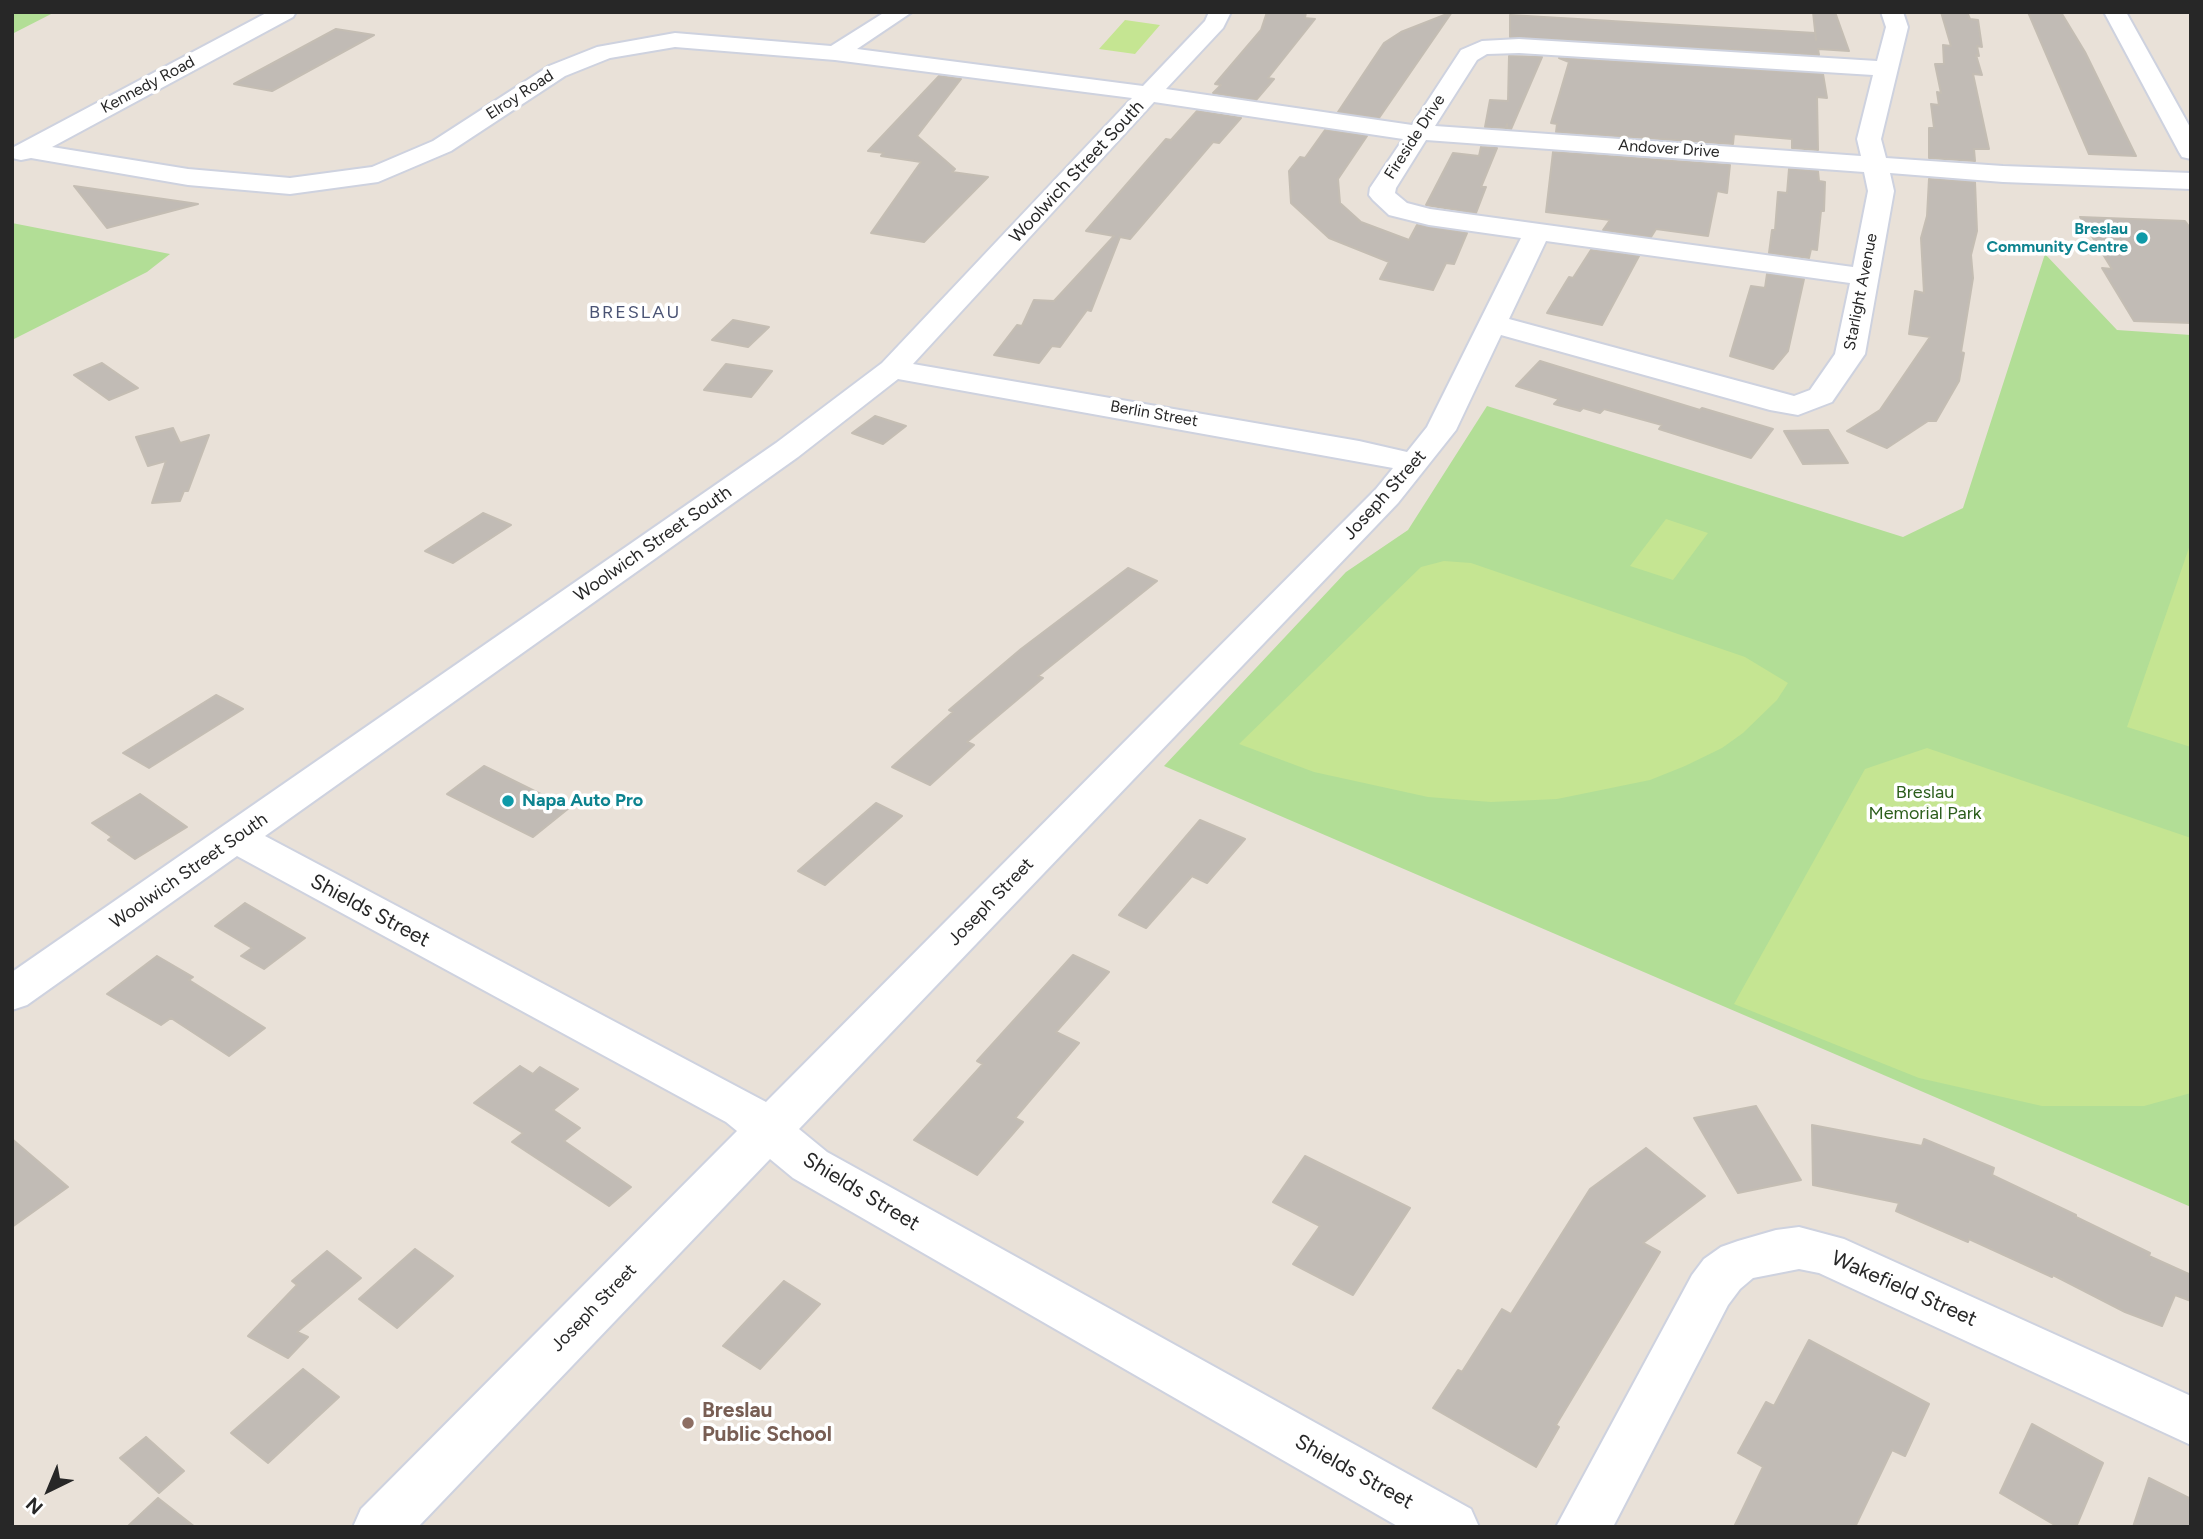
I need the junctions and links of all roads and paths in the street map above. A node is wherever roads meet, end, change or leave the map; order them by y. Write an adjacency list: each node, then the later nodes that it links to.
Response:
1 (285, 12): 11 (street, Kennedy Road)
2 (901, 12): 6 (street)
3 (1220, 12): 8 (street, Woolwich Street South)
4 (1892, 12): 7 (street, Starlight Avenue)
5 (2115, 12): 10 (street)
6 (835, 53): 8 (street, Elroy Road); 11 (street, Elroy Road)
7 (1887, 69): 9 (street, Fireside Drive); 12 (street, Starlight Avenue)
8 (1149, 94): 9 (street, Andover Drive); 17 (street, Woolwich Street South)
9 (1417, 132): 12 (street, Andover Drive); 14 (street, Fireside Drive)
10 (2191, 152)
11 (20, 154)
12 (1875, 165): 13 (street, Andover Drive); 15 (street, Starlight Avenue)
13 (2191, 181)
14 (1537, 232): 15 (street, Fireside Drive); 16 (street, Joseph Street)
15 (1864, 277): 16 (street, Starlight Avenue)
16 (1493, 324): 18 (street, Joseph Street)
17 (892, 369): 18 (street, Berlin Street); 19 (street, Woolwich Street South)
18 (1414, 463): 21 (street, Joseph Street)
19 (236, 838): 20 (street, Woolwich Street South); 21 (street, Shields Street)
20 (12, 994)
21 (767, 1130): 23 (street, Joseph Street); 24 (street, Shields Street)
22 (2191, 1422): 25 (street, Wakefield Street)
23 (381, 1527)
24 (1451, 1527)
25 (1584, 1527)

